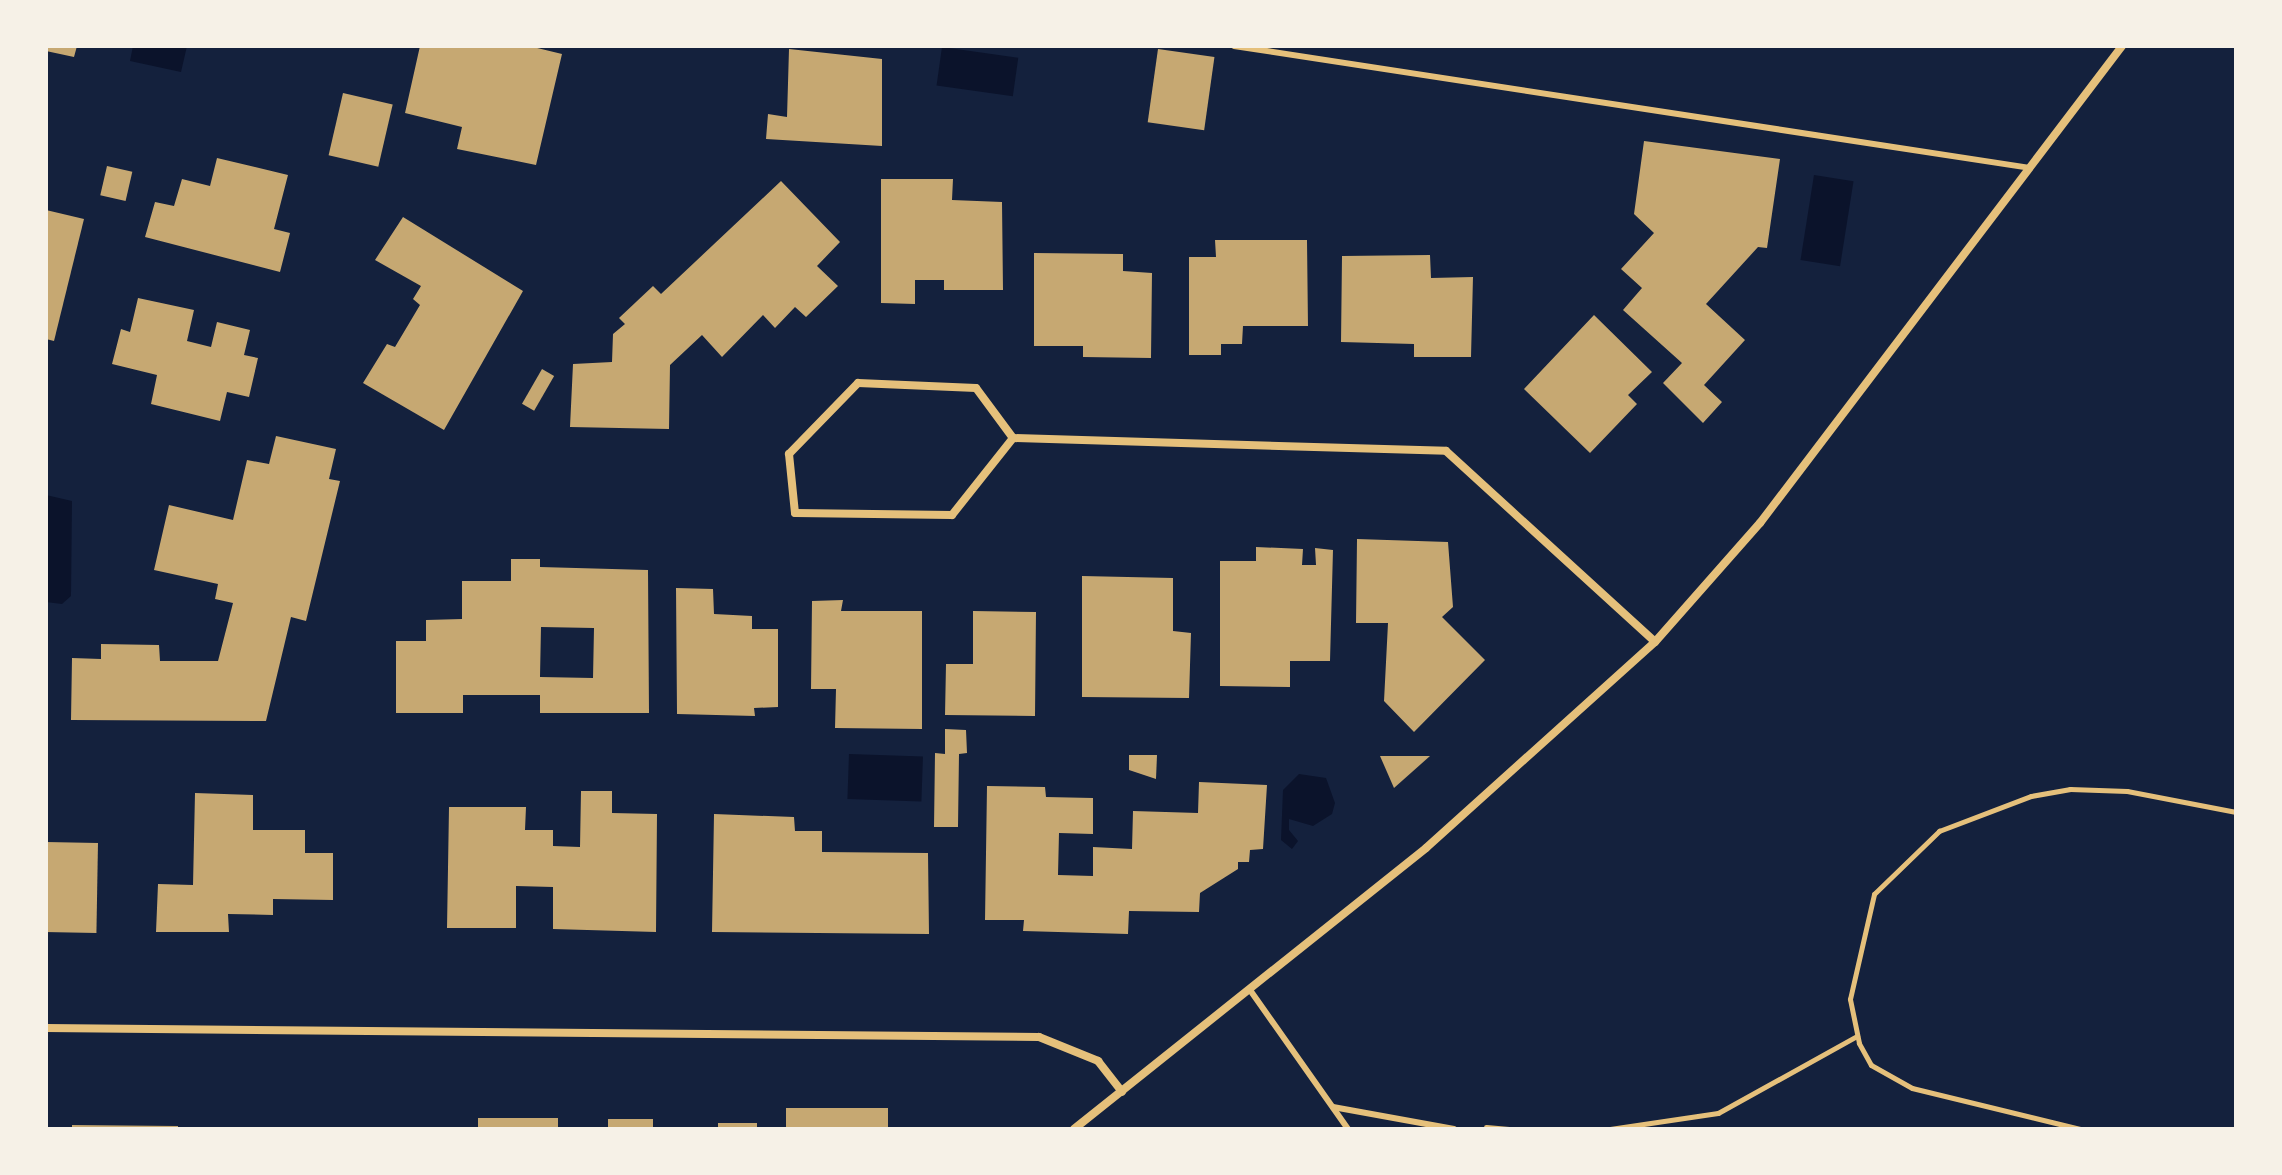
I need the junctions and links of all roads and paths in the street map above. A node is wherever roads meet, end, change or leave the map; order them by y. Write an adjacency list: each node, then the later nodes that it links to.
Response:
1 (1234, 46): 3 (lane)
2 (2122, 46): 3 (street)
3 (2030, 168): 5 (street)
4 (1013, 438): 4 (street); 5 (street)
5 (1655, 642): 7 (street)
6 (2236, 812): 9 (path)
7 (1250, 990): 10 (street); 11 (lane)
8 (46, 1028): 10 (street)
9 (1857, 1036): 15 (path); 16 (path)
10 (1122, 1092): 12 (street)
11 (1333, 1107): 13 (lane); 14 (lane)
12 (1074, 1129)
13 (1348, 1129)
14 (1454, 1129)
15 (1610, 1129)
16 (2081, 1129): 17 (path)
17 (2129, 1129)

